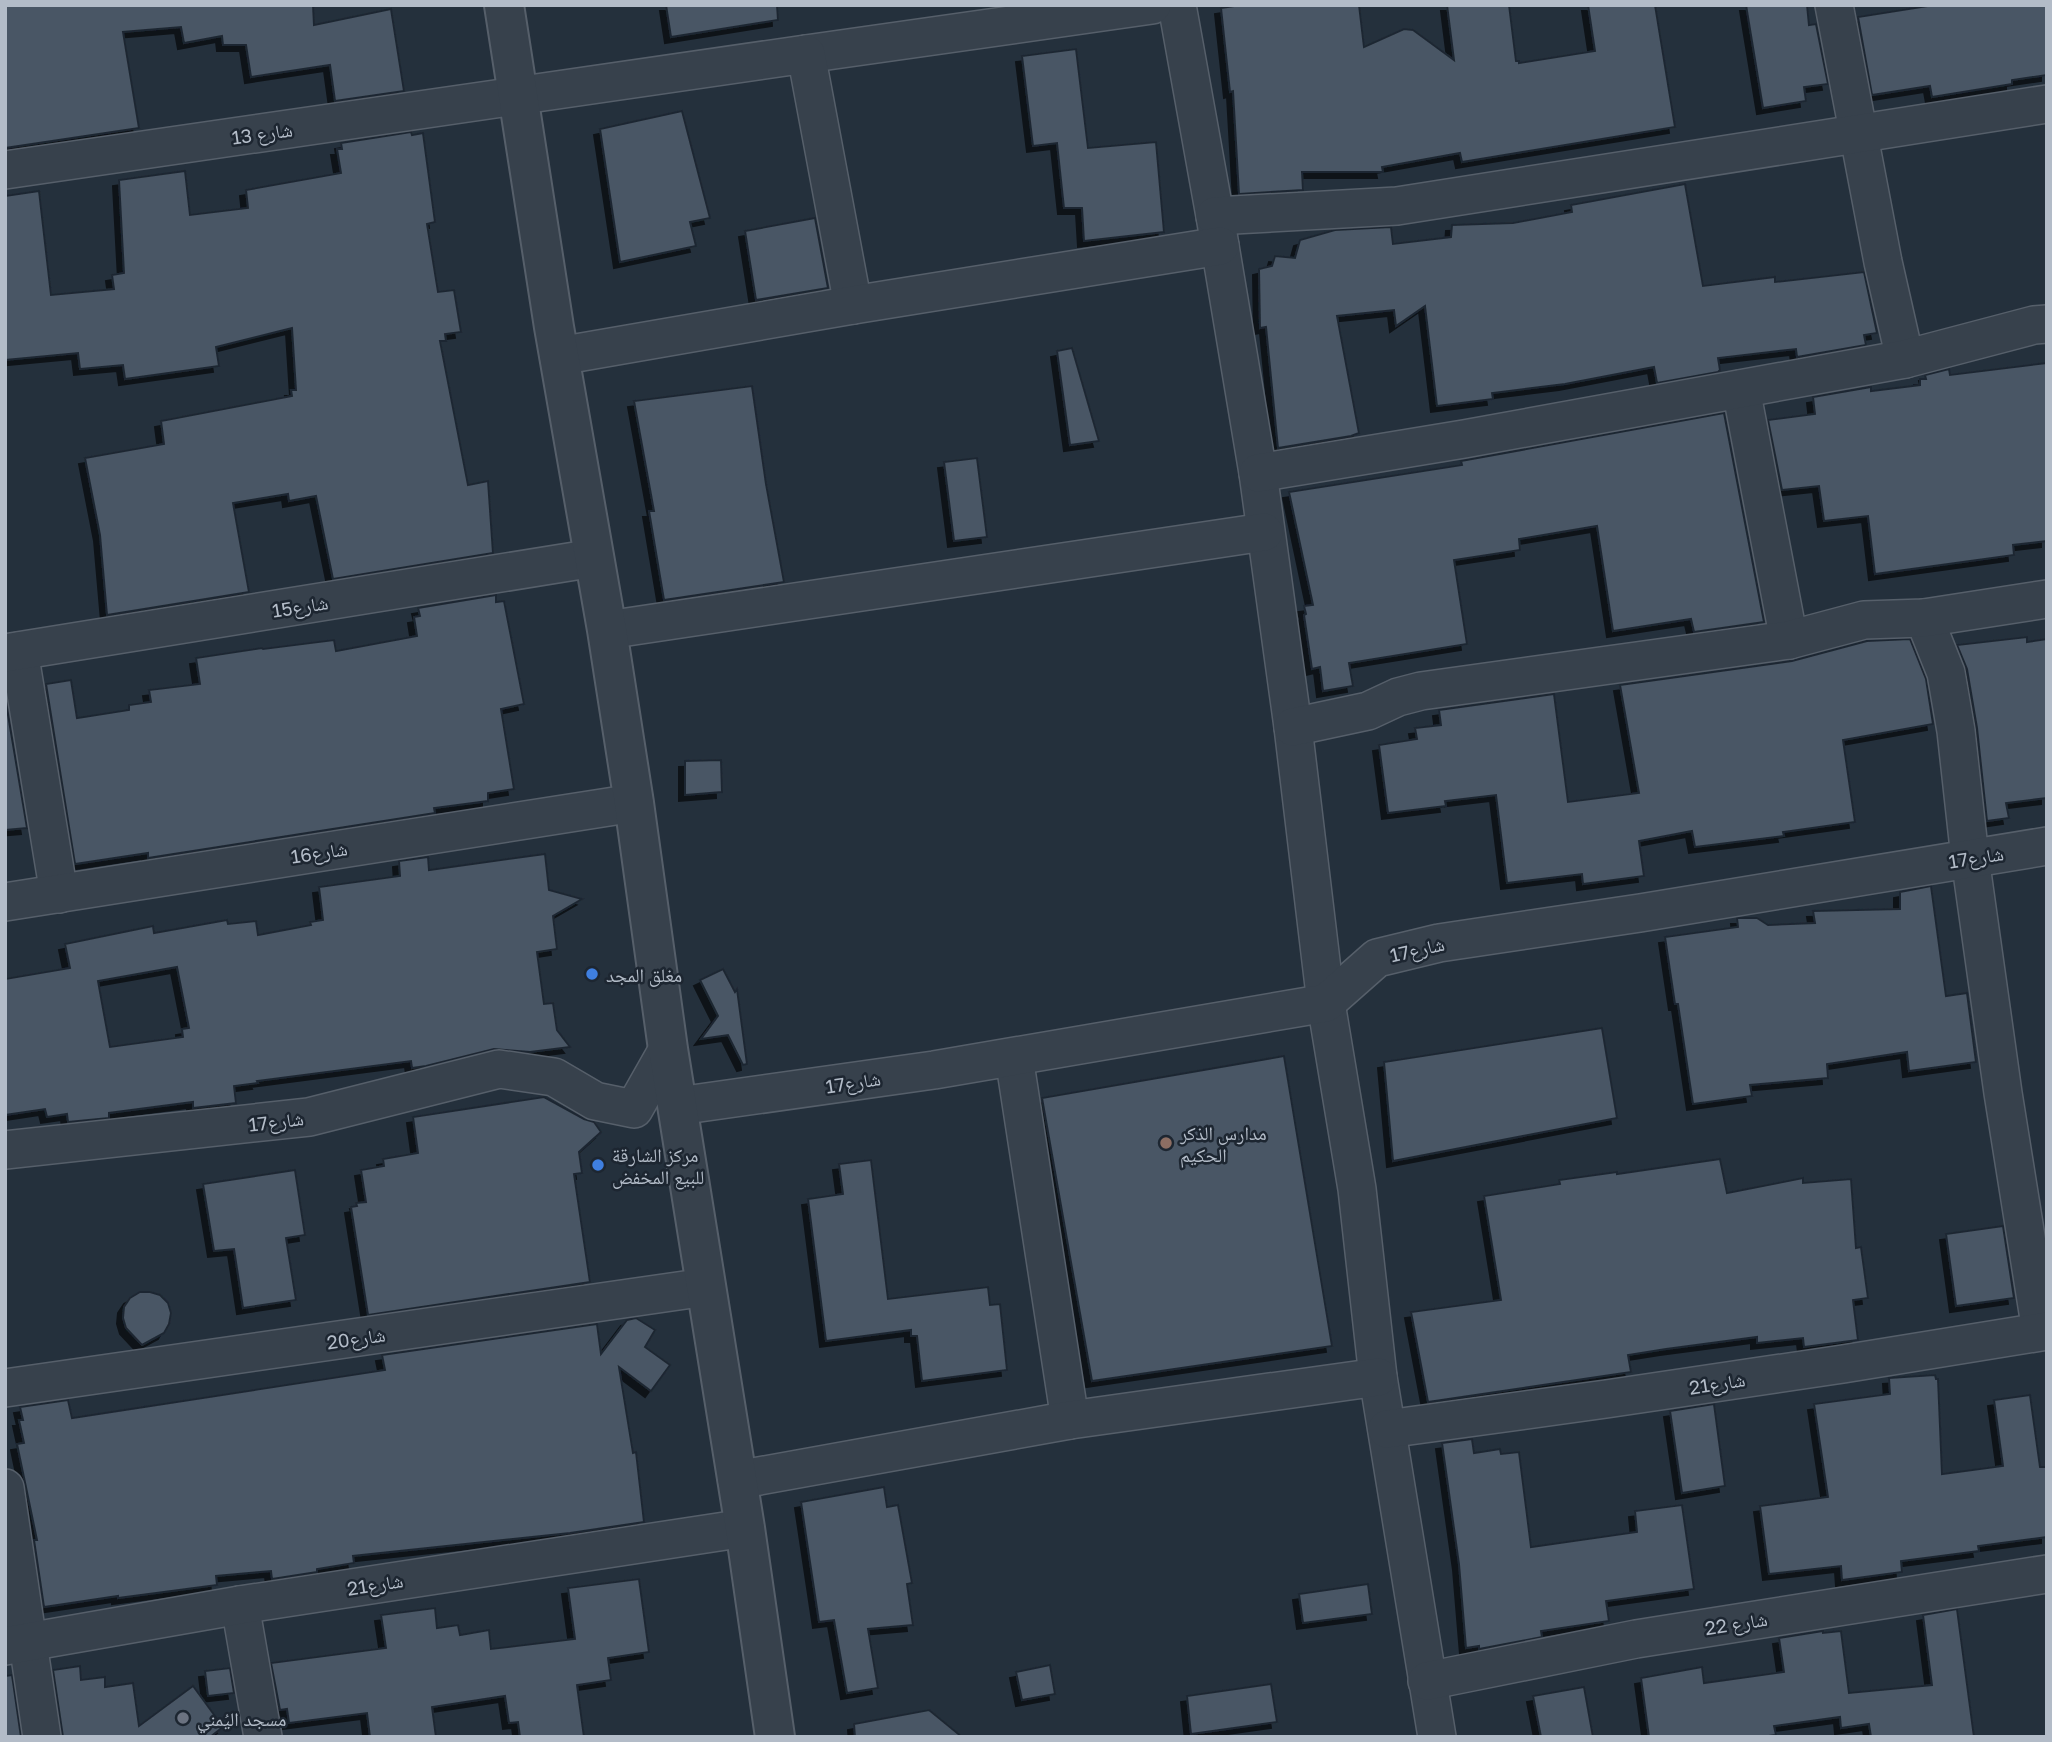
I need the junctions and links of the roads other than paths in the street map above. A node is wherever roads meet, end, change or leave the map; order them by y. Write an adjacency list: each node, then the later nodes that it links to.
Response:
1 (504, 5): 6 (street)
2 (1152, 5): 5 (street, شارع 13)
3 (1177, 5): 10 (street)
4 (1834, 5): 8 (street)
5 (806, 54): 6 (street, شارع 13); 11 (street)
6 (519, 97): 9 (street, شارع 13); 13 (street)
7 (2047, 104): 8 (street)
8 (1859, 134): 10 (street); 14 (street)
9 (5, 170)
10 (1218, 231): 11 (street); 16 (street)
11 (853, 304): 13 (street)
12 (2047, 324): 14 (street)
13 (559, 356): 18 (street)
14 (1905, 359): 15 (street)
15 (1741, 388): 16 (street); 22 (street)
16 (1258, 473): 17 (street)
17 (1264, 532): 21 (street); 24 (street)
18 (594, 558): 21 (street); 23 (street, شارع15)
19 (2047, 599): 20 (street)
20 (1924, 618): 22 (street); 27 (street)
21 (607, 630): 25 (street)
22 (1789, 640): 24 (street)
23 (12, 652): 28 (street)
24 (1293, 727): 30 (street)
25 (634, 803): 28 (street, شارع16); 31 (street)
26 (2047, 846): 27 (street, شارع17)
27 (1970, 858): 30 (street, شارع17); 36 (street)
28 (59, 894): 29 (street, شارع16)
29 (5, 902)
30 (1326, 1003): 32 (street, شارع17); 37 (street)
31 (668, 1049): 33 (street); 34 (street, شارع17)
32 (1014, 1057): 33 (street, شارع17); 39 (street)
33 (678, 1107): 35 (street)
34 (5, 1150)
35 (706, 1287): 38 (street, شارع20); 41 (street)
36 (2044, 1331): 40 (street, شارع21)
37 (1378, 1377): 39 (street); 40 (street)
38 (5, 1388)
39 (1070, 1420): 41 (street)
40 (1387, 1429): 47 (street)
41 (737, 1480): 43 (street)
42 (5, 1488): 46 (street)
43 (745, 1528): 45 (street, شارع21); 50 (street)
44 (2047, 1574): 47 (street, شارع 22)
45 (240, 1605): 46 (street, شارع21); 49 (street)
46 (17, 1644): 48 (street)
47 (1427, 1681): 51 (street)
48 (42, 1737)
49 (263, 1737)
50 (775, 1737)
51 (1437, 1737)

